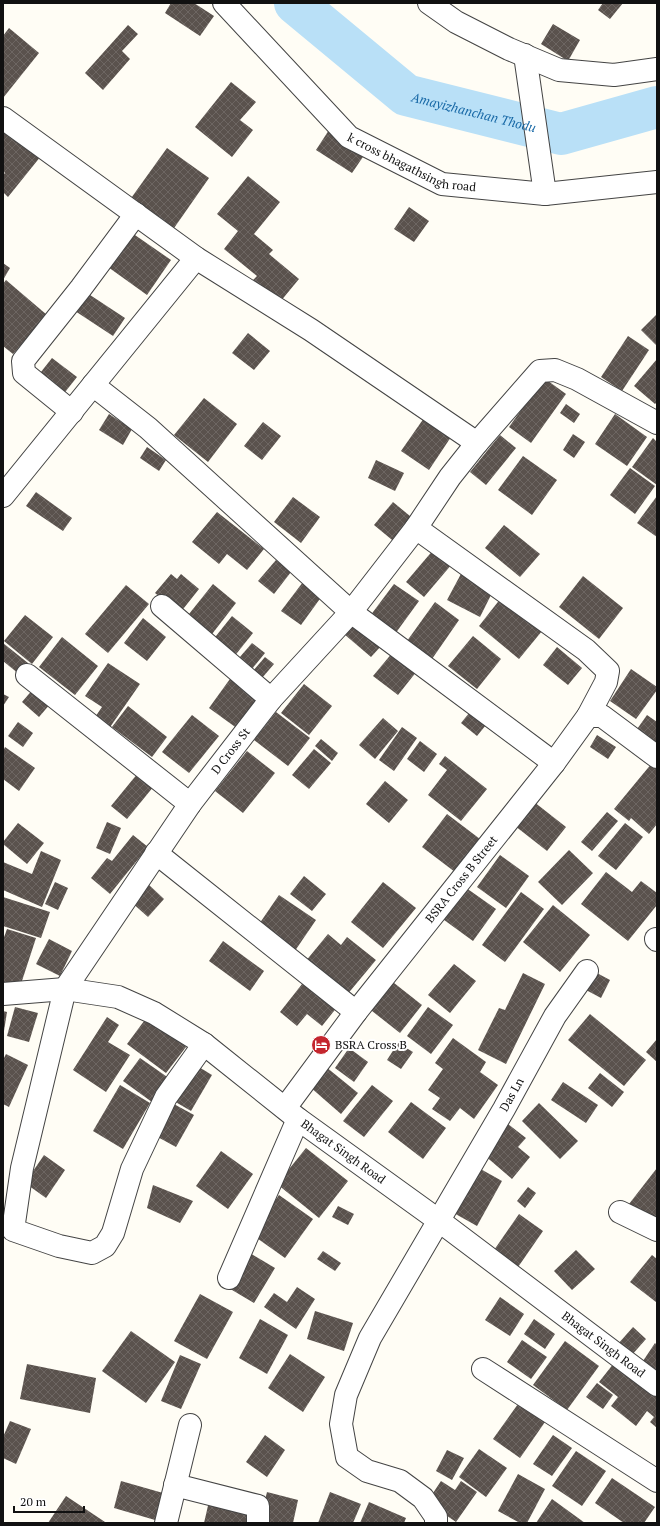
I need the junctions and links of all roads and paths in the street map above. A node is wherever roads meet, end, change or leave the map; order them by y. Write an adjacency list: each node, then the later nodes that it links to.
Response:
1 (224, 3): 7 (street, k cross bhagathsingh road)
2 (429, 3): 3 (street)
3 (525, 55): 4 (street); 7 (street)
4 (657, 69)
5 (3, 118): 8 (street)
6 (657, 182): 7 (street, k cross bhagathsingh road)
7 (545, 194)
8 (136, 214): 9 (street); 11 (street)
9 (196, 258): 10 (street); 13 (street)
10 (93, 385): 11 (street); 17 (street)
11 (72, 412): 14 (street)
12 (657, 423): 13 (street, D Cross St)
13 (476, 443): 15 (street, D Cross St)
14 (3, 496)
15 (416, 528): 17 (street, D Cross St); 20 (street, BSRA Cross B Street)
16 (162, 606): 19 (street)
17 (351, 612): 19 (street, D Cross St); 22 (street)
18 (27, 675): 23 (street)
19 (271, 699): 23 (street, D Cross St)
20 (588, 716): 21 (street); 22 (street, BSRA Cross B Street)
21 (657, 757)
22 (554, 763): 28 (street, BSRA Cross B Street)
23 (190, 804): 24 (street, D Cross St)
24 (156, 853): 26 (street, D Cross St); 28 (street)
25 (587, 971): 32 (street, Das Ln)
26 (65, 989): 27 (street, Bhagat Singh Road); 29 (street, Bhagat Singh Road); 29 (street)
27 (3, 994)
28 (356, 1012): 30 (street, BSRA Cross B Street)
29 (204, 1044): 30 (street, Bhagat Singh Road)
30 (292, 1113): 32 (street, Bhagat Singh Road); 34 (street, BSRA Cross B Street)
31 (620, 1212): 33 (street)
32 (438, 1220): 36 (street, Bhagat Singh Road); 42 (street, Das Ln)
33 (657, 1230)
34 (228, 1278)
35 (483, 1369): 38 (street)
36 (657, 1384)
37 (190, 1426): 39 (street)
38 (657, 1481)
39 (175, 1486): 40 (street); 41 (street)
40 (166, 1523)
41 (258, 1523)
42 (436, 1523)

